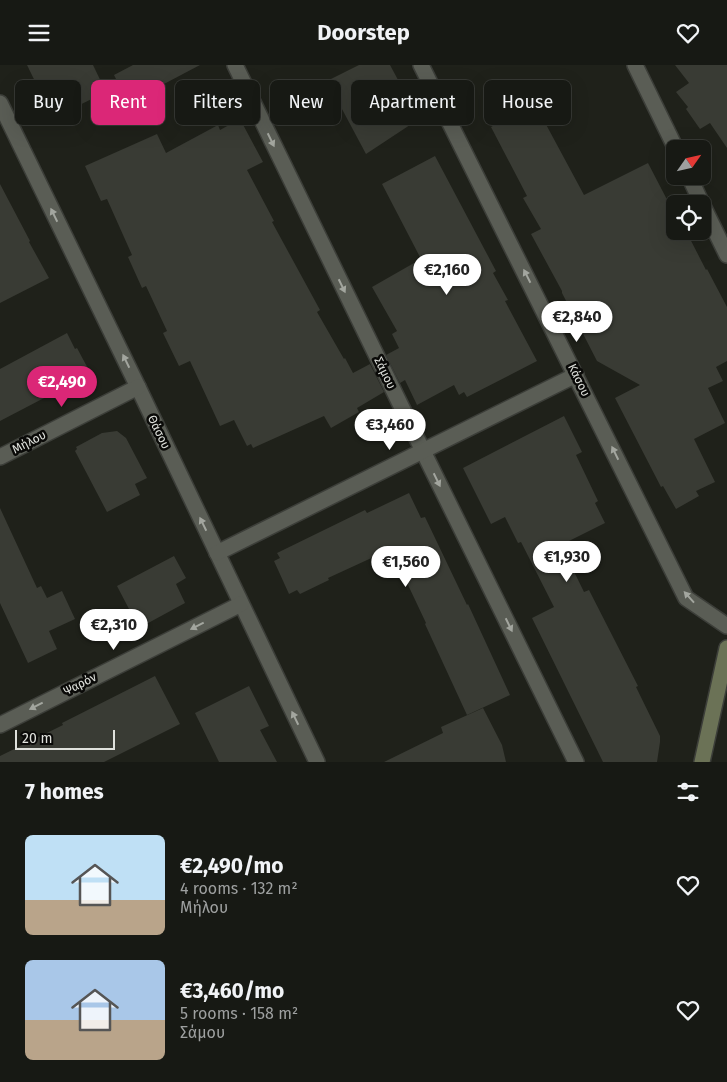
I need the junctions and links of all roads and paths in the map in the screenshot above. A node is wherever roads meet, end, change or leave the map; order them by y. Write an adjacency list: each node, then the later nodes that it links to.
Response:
1 (235, 65): 10 (street, Σάμου, one-way to 10)
2 (422, 65): 8 (street, Κάσου, one-way to 2)
3 (635, 65): 5 (street)
4 (0, 103): 9 (street, Θάσου, one-way to 4)
5 (672, 140)
6 (711, 222): 7 (street)
7 (727, 255)
8 (576, 375): 10 (street); 14 (street, Κάσου, one-way to 8)
9 (138, 387): 11 (street, Μήλου); 12 (street, Θάσου, one-way to 9)
10 (423, 451): 12 (street); 18 (street, Σάμου, one-way to 18)
11 (0, 457)
12 (217, 553): 13 (street, Θάσου)
13 (241, 604): 16 (street, Ψαρόν, one-way to 16); 17 (street, Θάσου, one-way to 13)
14 (727, 626)
15 (727, 648): 19 (street)
16 (0, 725)
17 (316, 762)
18 (576, 762)
19 (702, 762)

